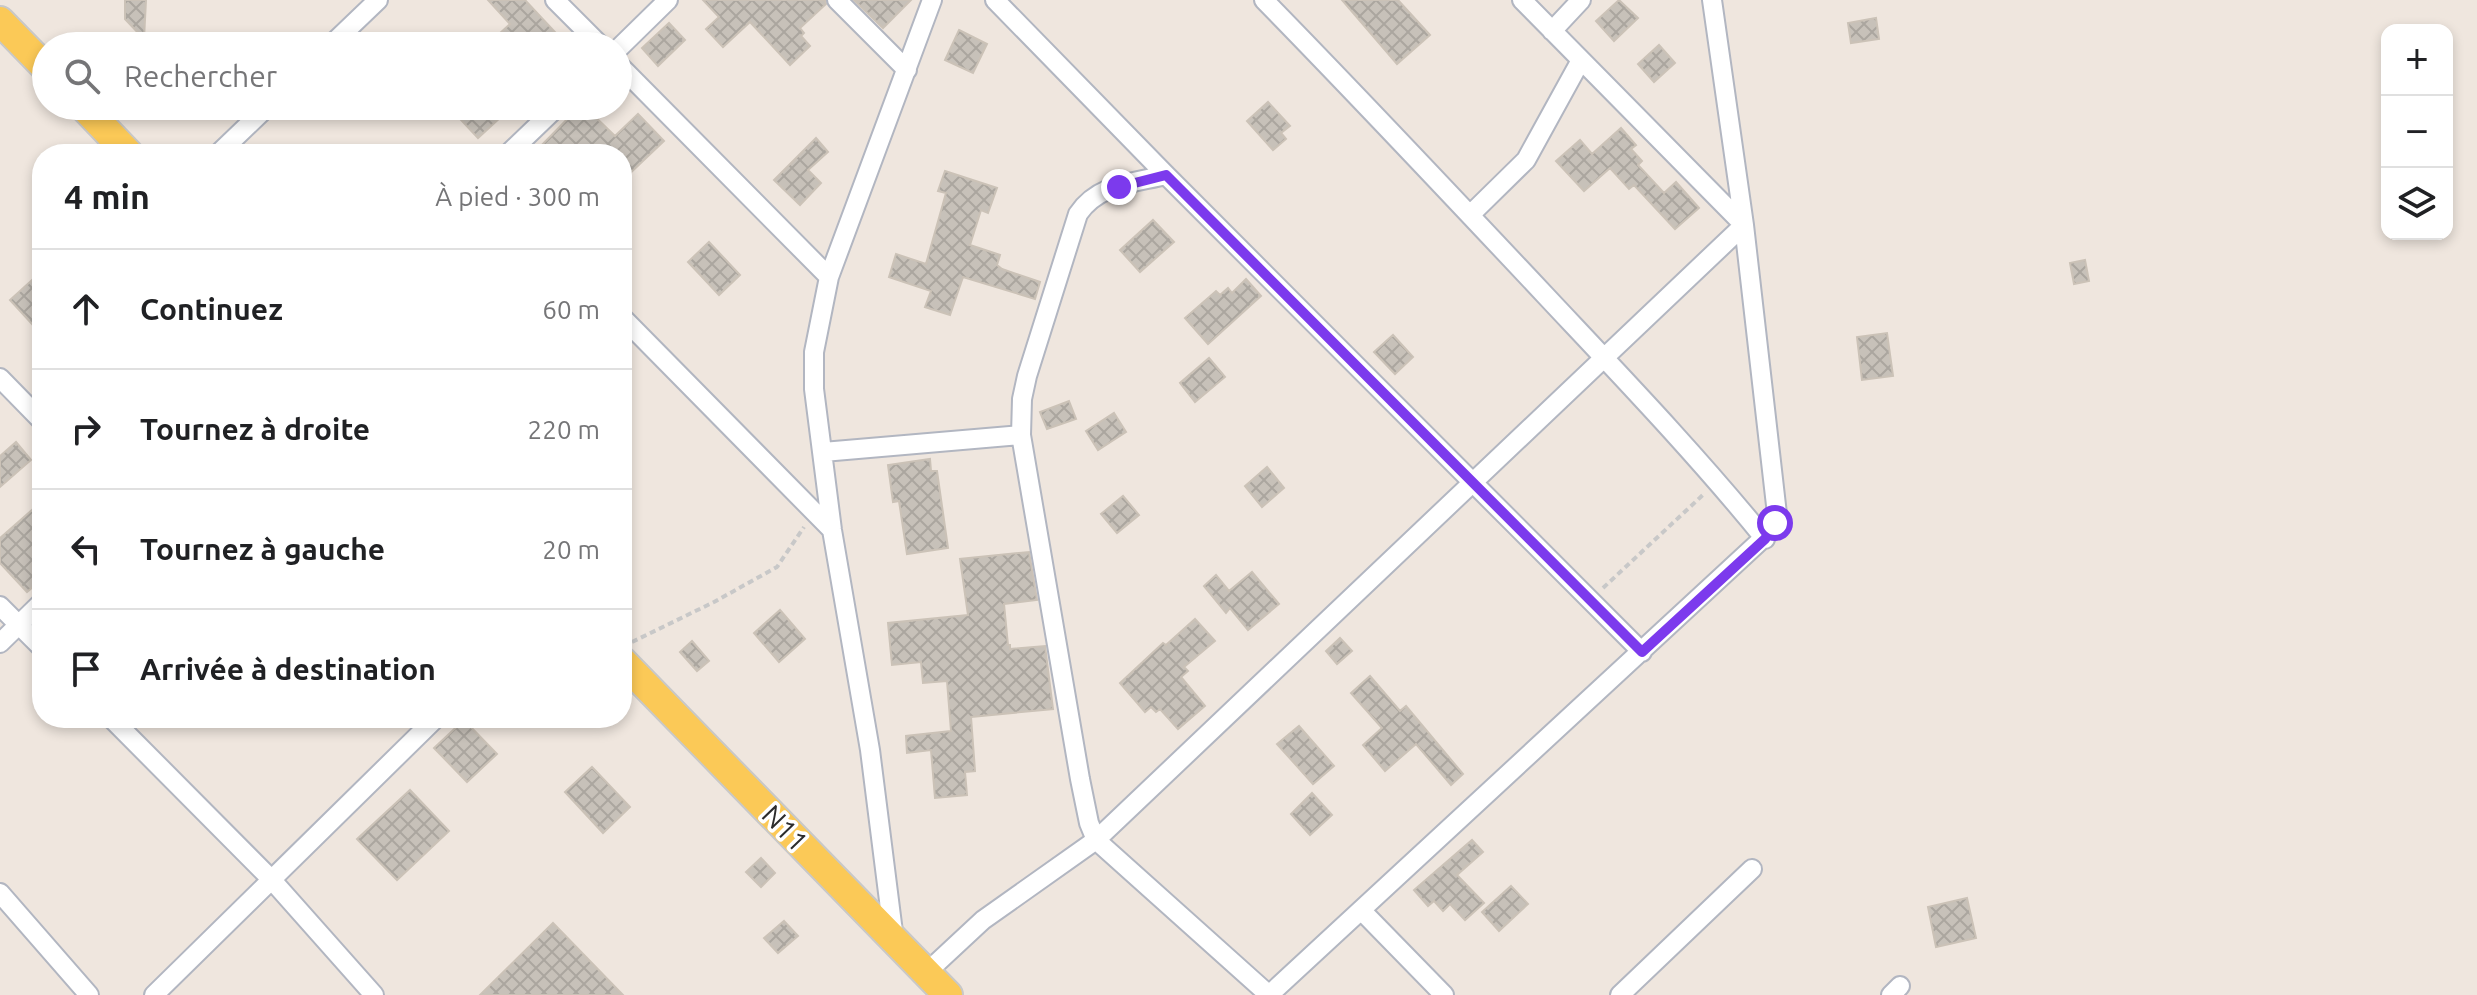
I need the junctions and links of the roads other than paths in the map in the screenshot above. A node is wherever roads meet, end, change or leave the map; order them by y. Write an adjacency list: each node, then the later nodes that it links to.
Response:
1 (378, 0): 13 (street)
2 (555, 0): 14 (street)
3 (668, 0): 15 (street)
4 (837, 0): 18 (street)
5 (932, 0): 18 (street)
6 (995, 0): 26 (street)
7 (1264, 0): 27 (street)
8 (1522, 0): 12 (street)
9 (1581, 0): 12 (street)
10 (1712, 0): 28 (street)
11 (0, 21): 16 (main road)
12 (1552, 31): 17 (street)
13 (345, 32)
14 (587, 32)
15 (632, 35)
16 (32, 54)
17 (1581, 60): 27 (street); 28 (street)
18 (907, 70): 29 (street)
19 (632, 78): 29 (street)
20 (96, 120): 23 (main road)
21 (253, 120): 24 (street)
22 (543, 120): 25 (street)
23 (119, 144)
24 (228, 144)
25 (518, 144)
26 (1166, 175): 34 (street); 36 (street)
27 (1470, 215): 31 (street)
28 (1744, 225): 31 (street); 38 (street)
29 (829, 277): 35 (street)
30 (632, 327): 37 (street)
31 (1605, 359): 36 (street); 38 (street)
32 (0, 378): 33 (street)
33 (32, 411)
34 (1021, 435): 35 (street); 48 (street)
35 (823, 452): 37 (street)
36 (1475, 483): 44 (street); 48 (street)
37 (832, 530): 53 (street)
38 (1765, 539): 44 (street)
39 (0, 606): 41 (street)
40 (32, 612): 41 (street)
41 (19, 625): 42 (street); 43 (street)
42 (32, 638)
43 (0, 643)
44 (1642, 652): 52 (street)
45 (632, 671): 53 (main road, N11)
46 (121, 728): 50 (street)
47 (426, 728): 50 (street)
48 (1096, 840): 54 (street); 59 (street)
49 (1752, 869): 61 (street)
50 (271, 879): 56 (street); 57 (street)
51 (0, 893): 55 (street)
52 (1361, 910): 59 (street); 60 (street)
53 (894, 940): 54 (main road, N11)
54 (926, 973): 58 (main road, N11)
55 (89, 995)
56 (154, 995)
57 (374, 995)
58 (948, 995)
59 (1269, 995)
60 (1444, 995)
61 (1620, 995)

